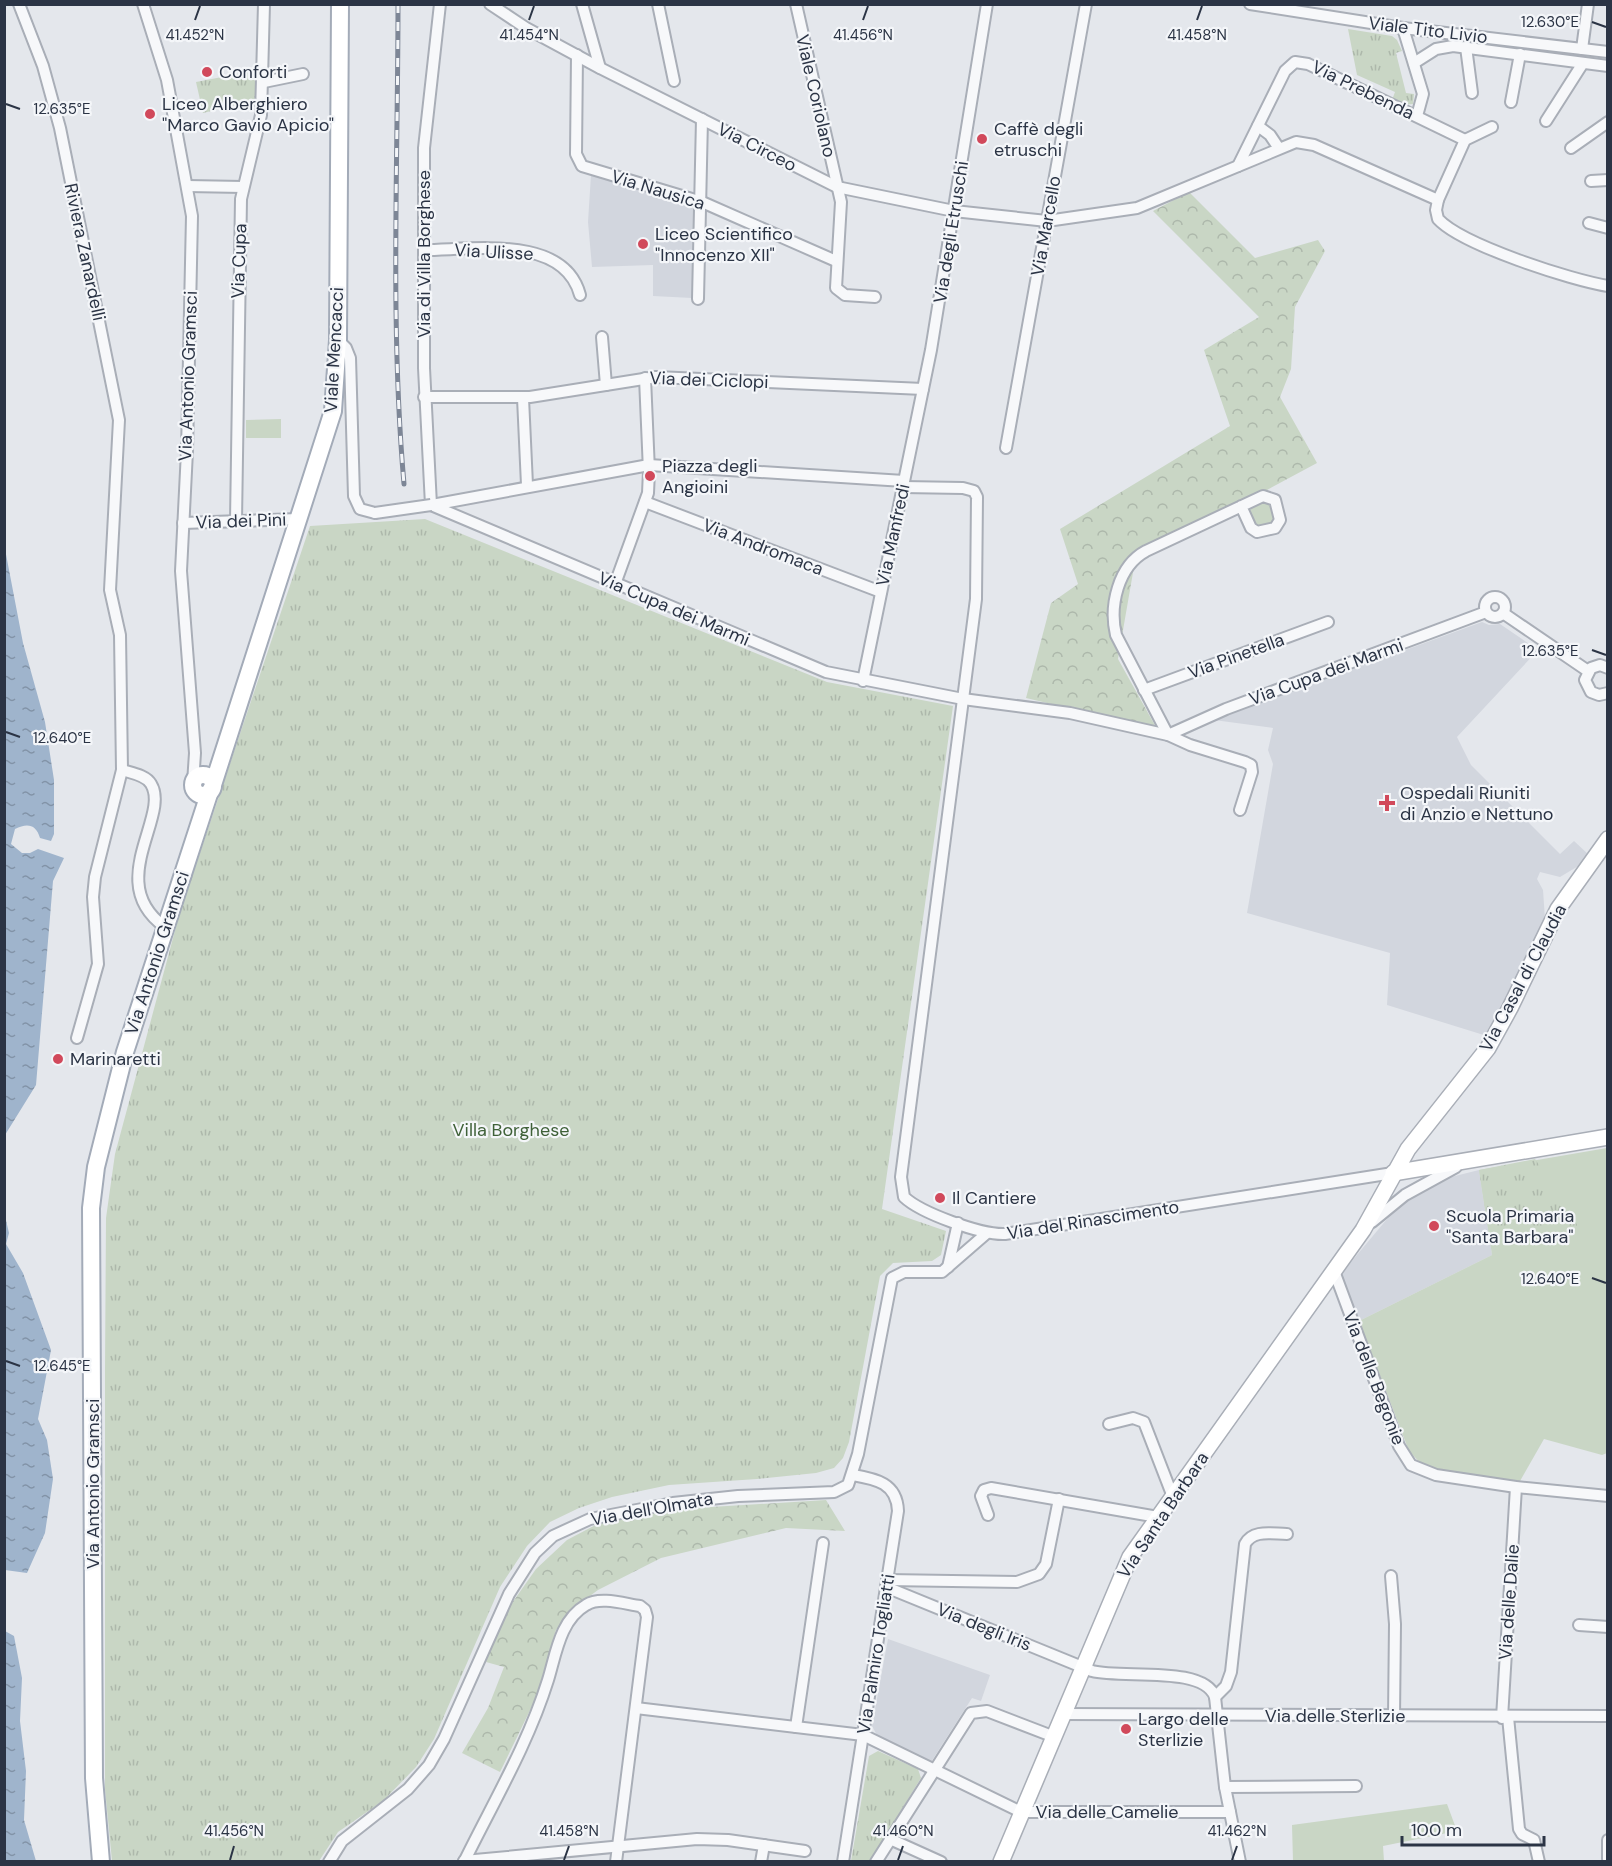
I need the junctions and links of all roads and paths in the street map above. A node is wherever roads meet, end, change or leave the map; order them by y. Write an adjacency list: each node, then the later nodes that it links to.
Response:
1 (19, 4): 86 (street, Riviera Zanardelli)
2 (143, 4): 42 (street, Via Antonio Gramsci)
3 (264, 4): 27 (street, Via Cupa)
4 (340, 4): 58 (main road, Viale Mencacci)
5 (440, 4): 51 (street, Via di Villa Borghese)
6 (490, 4): 20 (street, Via Circeo)
7 (582, 4): 24 (street)
8 (657, 4): 26 (street)
9 (796, 4): 44 (street, Viale Coriolano)
10 (987, 4): 47 (street, Via degli Etruschi)
11 (1086, 4): 48 (street, Via Marcello)
12 (1250, 4): 14 (street, Viale Tito Livio)
13 (1588, 4): 17 (street)
14 (1291, 8): 15 (street, Viale Tito Livio)
15 (1403, 28): 17 (street, Viale Tito Livio); 21 (street)
16 (1466, 47): 19 (street); 21 (street); 28 (street)
17 (1582, 50): 18 (street, Viale Tito Livio)
18 (1608, 52)
19 (1520, 54): 22 (street); 29 (street)
20 (577, 55): 24 (street, Via Circeo); 46 (street, Via Nausica)
21 (1414, 63): 30 (street)
22 (1583, 63): 23 (street); 32 (street)
23 (1608, 66)
24 (600, 68): 31 (street, Via Circeo)
25 (303, 74): 27 (street)
26 (674, 81)
27 (264, 82): 43 (street, Via Cupa)
28 (1472, 93)
29 (1511, 102)
30 (1417, 116): 34 (street, Via Prebenda); 36 (street, Via Prebenda)
31 (702, 119): 44 (street, Via Circeo); 46 (street)
32 (1546, 121)
33 (1608, 122): 38 (street)
34 (1258, 126): 37 (street); 39 (street, Via Prebenda)
35 (1492, 127): 36 (street)
36 (1465, 140): 45 (street)
37 (1278, 147): 39 (street); 45 (street)
38 (1571, 148)
39 (1238, 166): 48 (street)
40 (1608, 180): 41 (street)
41 (1591, 181)
42 (187, 186): 43 (street); 73 (street, Via Antonio Gramsci)
43 (243, 187): 72 (street, Via Cupa)
44 (837, 187): 47 (street, Via Circeo); 52 (street, Viale Coriolano)
45 (1438, 200): 53 (street)
46 (702, 201): 52 (street, Via Nausica); 56 (street)
47 (954, 211): 48 (street, Via Circeo); 61 (street, Via degli Etruschi)
48 (1047, 221): 64 (street, Via Marcello)
49 (1589, 223): 50 (street)
50 (1608, 228)
51 (424, 250): 54 (street, Via Ulisse); 62 (street, Via di Villa Borghese)
52 (836, 261): 55 (street, Viale Coriolano)
53 (1608, 286)
54 (580, 295)
55 (875, 297)
56 (698, 299)
57 (602, 337): 60 (street)
58 (338, 340): 69 (street, bridge); 71 (main road, Viale Mencacci)
59 (645, 378): 60 (street, Via dei Ciclopi); 61 (street, Via dei Ciclopi); 65 (street)
60 (606, 385): 63 (street, Via dei Ciclopi)
61 (923, 389): 66 (street, Via Manfredi)
62 (424, 398): 63 (street, Via dei Ciclopi); 69 (street, Via di Villa Borghese)
63 (523, 398): 67 (street)
64 (1006, 448)
65 (649, 465): 66 (street); 67 (street); 68 (street)
66 (904, 484): 75 (street, Via Manfredi); 84 (street, Via del Rinascimento)
67 (527, 485): 69 (street)
68 (645, 502): 74 (street); 75 (street, Via Andromaca)
69 (432, 505): 74 (street, Via Cupa dei Marmi)
70 (1241, 506): 82 (street)
71 (299, 519): 72 (street, Via dei Pini); 87 (main road, Viale Mencacci)
72 (236, 521): 73 (street, Via dei Pini)
73 (183, 523): 87 (street, Via Antonio Gramsci)
74 (615, 584): 81 (street, Via Cupa dei Marmi)
75 (881, 592): 81 (street, Via Manfredi)
76 (1486, 612): 77 (street); 77 (street); 85 (street, Via Cupa dei Marmi)
77 (1503, 613): 80 (street)
78 (1328, 622): 82 (street, Via Pinetella)
79 (1608, 668): 80 (street)
80 (1588, 671): 83 (street)
81 (863, 681): 84 (street, Via Cupa dei Marmi)
82 (1144, 690): 85 (street)
83 (1608, 693)
84 (963, 699): 85 (street, Via Cupa dei Marmi); 95 (street, Via del Rinascimento)
85 (1168, 735): 88 (street, Via Cupa dei Marmi)
86 (122, 770): 90 (street); 91 (street, Riviera Zanardelli)
87 (202, 784): 90 (main road, Via Antonio Gramsci)
88 (1240, 810)
89 (1608, 839): 94 (street, Via Casal di Claudia)
90 (165, 927): 137 (main road, Via Antonio Gramsci)
91 (77, 1038)
92 (1608, 1137): 93 (street, Via del Rinascimento)
93 (1474, 1158): 94 (street, Via del Rinascimento); 96 (street, Via Santa Barbara)
94 (1393, 1173): 96 (street, Via Santa Barbara); 97 (street, Via del Rinascimento)
95 (958, 1223): 97 (street, Via del Rinascimento); 98 (street)
96 (1363, 1230): 99 (street, Via Santa Barbara)
97 (987, 1233): 98 (street)
98 (948, 1268): 101 (street)
99 (1334, 1271): 102 (street, Via delle Begonie); 104 (street, Via Santa Barbara)
100 (1109, 1424): 104 (street)
101 (853, 1475): 111 (street, Via Palmiro Togliatti); 138 (street, Via dell'Olmata)
102 (1516, 1487): 103 (street, Via delle Begonie); 121 (street, Via delle Dalie)
103 (1608, 1496)
104 (1173, 1497): 107 (street, Via Santa Barbara)
105 (1059, 1499): 106 (street); 107 (street); 111 (street)
106 (988, 1515)
107 (1158, 1517): 114 (street, Via Santa Barbara)
108 (1287, 1534): 115 (street)
109 (823, 1543): 122 (street)
110 (1391, 1576): 120 (street)
111 (886, 1584): 114 (street, Via degli Iris); 123 (street, Via Palmiro Togliatti)
112 (1579, 1625): 113 (street)
113 (1608, 1627)
114 (1081, 1667): 115 (street, Via degli Iris); 117 (street, Via Santa Barbara)
115 (1215, 1697): 118 (street)
116 (636, 1708): 122 (street); 133 (street); 136 (street)
117 (1062, 1714): 118 (street, Via delle Sterlizie); 124 (street, Via Santa Barbara)
118 (1217, 1715): 120 (street, Via delle Sterlizie); 126 (street)
119 (1608, 1716): 121 (street, Via delle Sterlizie)
120 (1394, 1717): 121 (street, Via delle Sterlizie)
121 (1505, 1717): 146 (street, Via delle Dalie)
122 (796, 1727): 123 (street)
123 (863, 1735): 125 (street); 141 (street, Via Palmiro Togliatti)
124 (1052, 1736): 125 (street); 128 (street, Via Santa Barbara)
125 (933, 1769): 128 (street); 130 (street)
126 (1225, 1786): 127 (street); 129 (street)
127 (1356, 1786)
128 (1021, 1812): 129 (street, Via delle Camelie); 144 (street, Via Santa Barbara)
129 (1230, 1812): 145 (street)
130 (890, 1839): 142 (street); 143 (street)
131 (1608, 1840): 135 (street)
132 (764, 1845): 133 (street); 134 (street); 140 (street)
133 (618, 1847): 136 (street); 139 (street)
134 (805, 1851)
135 (1608, 1859)
136 (464, 1861)
137 (101, 1862)
138 (329, 1862)
139 (616, 1862)
140 (761, 1862)
141 (843, 1862)
142 (876, 1862)
143 (941, 1862)
144 (1001, 1862)
145 (1240, 1862)
146 (1539, 1862)

